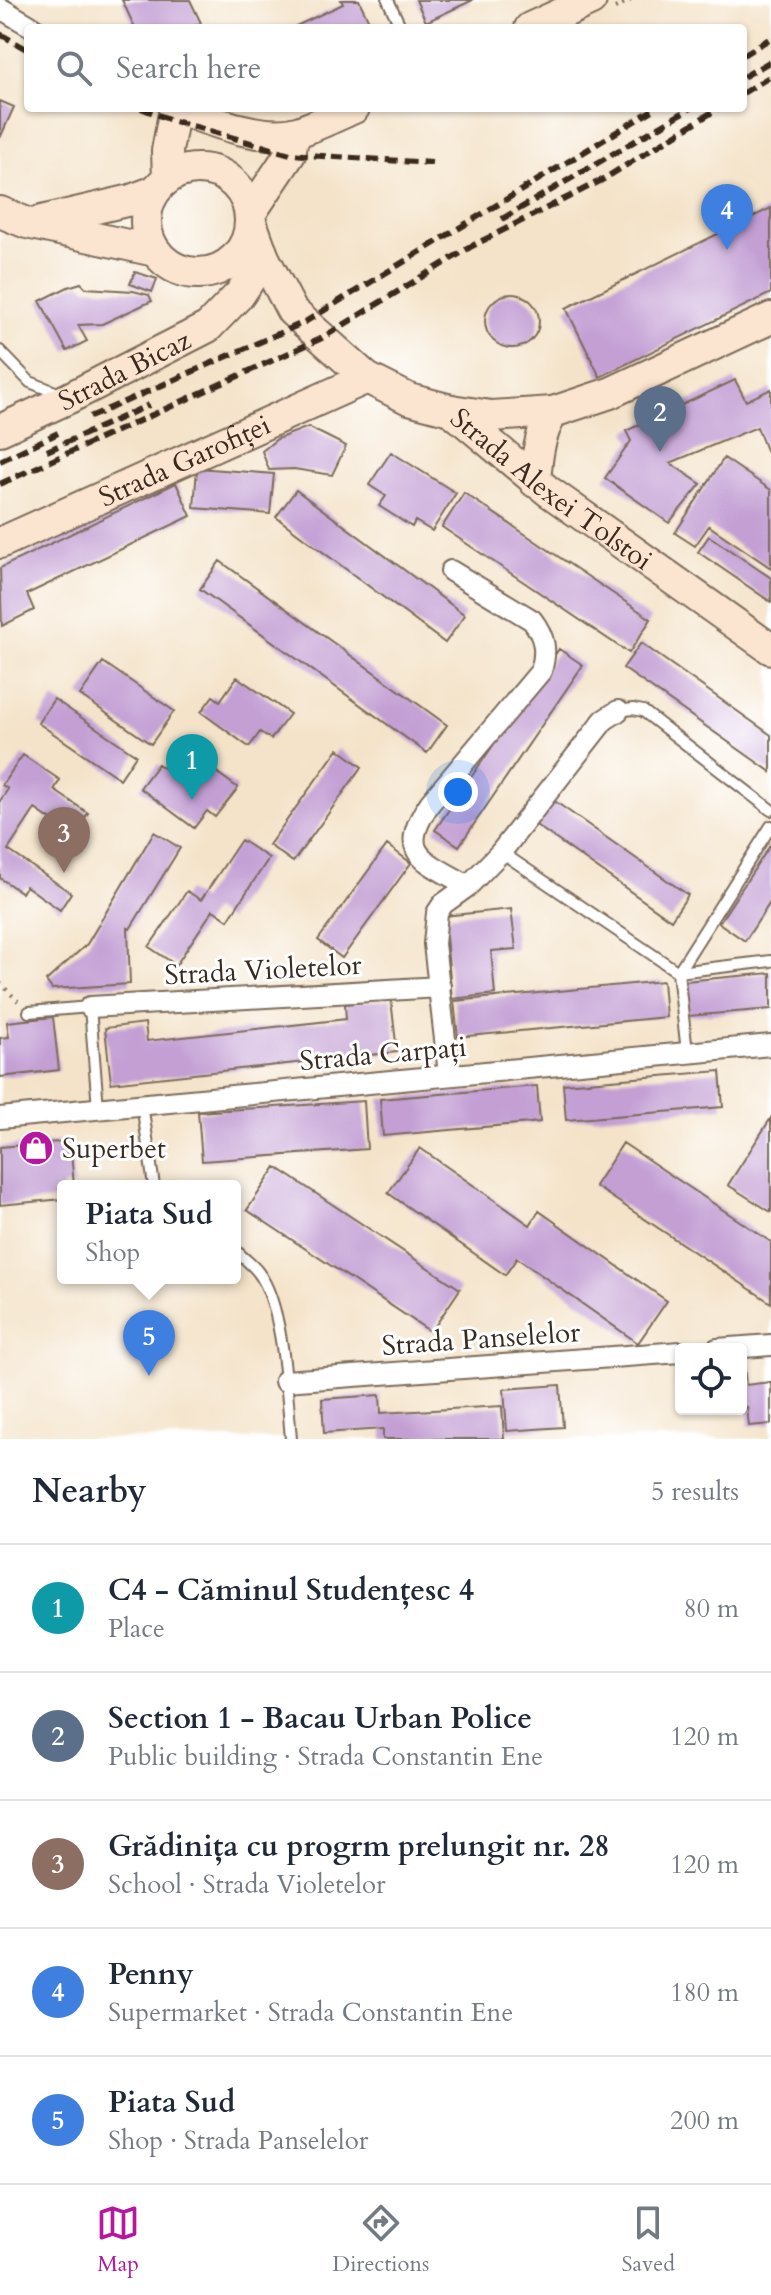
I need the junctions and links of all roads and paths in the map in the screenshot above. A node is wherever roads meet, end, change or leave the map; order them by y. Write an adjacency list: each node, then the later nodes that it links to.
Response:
1 (388, 0): 5 (lane)
2 (591, 0): 6 (street)
3 (0, 8): 4 (street)
4 (27, 24)
5 (399, 24)
6 (539, 24)
7 (174, 112): 11 (street)
8 (186, 112): 10 (street)
9 (344, 112): 10 (street)
10 (294, 133): 13 (street)
11 (162, 184): 12 (street, Strada Alexei Tolstoi); 13 (street, Strada Alexei Tolstoi); 14 (street)
12 (14, 218): 14 (street, Strada Alexei Tolstoi)
13 (250, 218): 15 (street, Strada Alexei Tolstoi); 16 (street)
14 (155, 251): 16 (street, Strada Alexei Tolstoi)
15 (264, 258): 17 (street, Strada Bicaz); 18 (street, Strada Alexei Tolstoi)
16 (189, 273): 17 (street, Strada Alexei Tolstoi)
17 (240, 294): 18 (street, Strada Alexei Tolstoi); 22 (street, Strada Bicaz)
18 (292, 311): 21 (street, Strada Alexei Tolstoi)
19 (771, 318): 24 (street)
20 (0, 351): 22 (lane)
21 (367, 378): 23 (street, Strada Alexei Tolstoi); 27 (street, Strada Garofiței)
22 (69, 398): 25 (street, Strada Bicaz)
23 (451, 410): 24 (street); 26 (street, Strada Alexei Tolstoi)
24 (553, 412): 26 (street)
25 (0, 430)
26 (535, 482): 29 (street, Strada Alexei Tolstoi)
27 (0, 543)
28 (451, 571): 34 (street)
29 (771, 649)
30 (618, 711): 31 (lane); 33 (street)
31 (771, 810)
32 (771, 826): 36 (lane)
33 (501, 852): 34 (street); 36 (lane)
34 (468, 886): 38 (street)
35 (771, 961): 36 (lane)
36 (678, 972): 42 (lane)
37 (0, 983): 40 (path)
38 (440, 987): 39 (street, Strada Violetelor); 43 (street)
39 (90, 1007): 40 (lane); 45 (lane)
40 (29, 1012)
41 (771, 1045): 42 (street, Strada Carpați)
42 (687, 1052): 43 (street, Strada Carpați)
43 (449, 1074): 44 (street, Strada Carpați)
44 (142, 1104): 45 (street, Strada Carpați); 47 (lane)
45 (98, 1108): 46 (street, Strada Carpați)
46 (0, 1118)
47 (153, 1180)
48 (241, 1256): 52 (lane)
49 (771, 1345): 50 (street)
50 (747, 1347)
51 (675, 1352): 52 (street, Strada Panselelor)
52 (285, 1381): 53 (lane)
53 (291, 1439)

